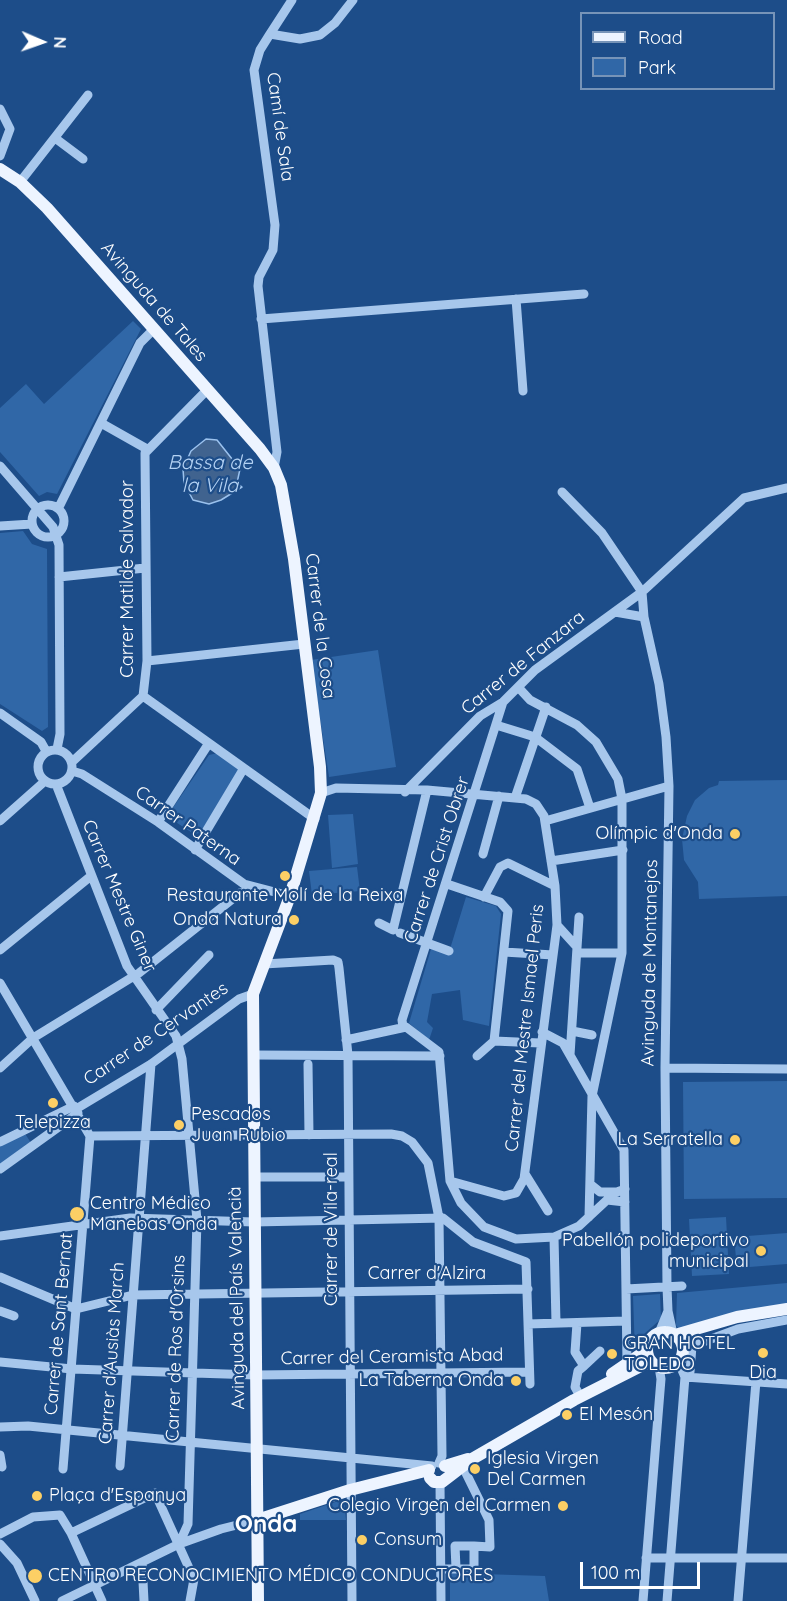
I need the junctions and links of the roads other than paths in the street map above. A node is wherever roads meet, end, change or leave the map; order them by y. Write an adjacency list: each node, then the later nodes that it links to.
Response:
1 (292, 0): 3 (street, Camí de Sala)
2 (353, 0): 3 (street)
3 (270, 34): 11 (street, Camí de Sala)
4 (88, 95): 6 (street)
5 (0, 109): 7 (street)
6 (55, 138): 8 (street); 10 (street)
7 (0, 156)
8 (83, 159)
9 (0, 169): 10 (main road, Avinguda de Tales)
10 (20, 182): 15 (main road, Avinguda de Tales)
11 (258, 286): 14 (street, Carrer de la Cosa)
12 (584, 294): 13 (street)
13 (516, 299): 14 (street); 17 (street)
14 (261, 319): 21 (street, Carrer de la Cosa)
15 (154, 329): 16 (main road, Avinguda de Tales); 18 (street)
16 (207, 390): 19 (street); 21 (main road, Avinguda de Tales)
17 (523, 391)
18 (101, 423): 19 (street); 24 (street)
19 (147, 449): 29 (street, Carrer Matilde Salvador)
20 (0, 466): 25 (street)
21 (274, 468): 35 (main road, Carrer de la Cosa)
22 (787, 488): 31 (street, Carrer de Fanzara)
23 (562, 492): 31 (street, Avinguda de Montanejos)
24 (58, 507): 25 (street); 28 (street)
25 (37, 508): 26 (street); 28 (street)
26 (32, 524): 27 (street); 28 (street)
27 (0, 526)
28 (57, 535): 30 (street)
29 (145, 568): 30 (street); 36 (street, Carrer Matilde Salvador)
30 (59, 577): 45 (street)
31 (642, 592): 32 (street, Carrer de Fanzara); 34 (street, Avinguda de Montanejos)
32 (627, 603): 33 (street, Carrer de Fanzara); 34 (street)
33 (615, 612): 34 (street); 37 (street, Carrer de Fanzara)
34 (644, 616): 51 (street, Avinguda de Montanejos)
35 (304, 644): 36 (street); 54 (main road, Carrer de la Cosa)
36 (147, 661): 38 (street, Carrer Matilde Salvador)
37 (518, 687): 39 (street, Carrer de Fanzara); 40 (street)
38 (143, 696): 44 (street); 47 (street, Carrer Matilde Salvador)
39 (503, 702): 42 (street, Carrer de Crist Obrer); 53 (street, Carrer de Fanzara)
40 (546, 707): 43 (street); 58 (street)
41 (0, 713): 46 (street)
42 (496, 725): 43 (street); 55 (street, Carrer de Crist Obrer)
43 (535, 738): 57 (street); 59 (street)
44 (209, 743): 48 (street); 63 (street)
45 (57, 749): 46 (street); 47 (street)
46 (46, 751): 49 (street)
47 (72, 767): 50 (street); 63 (street, Carrer Paterna)
48 (244, 768): 60 (street); 64 (street)
49 (45, 781): 50 (street); 61 (street)
50 (56, 784): 68 (street, Carrer Mestre Giner)
51 (669, 786): 58 (street); 110 (street, Avinguda de Montanejos)
52 (427, 790): 53 (street); 55 (street); 77 (street)
53 (405, 792): 54 (street)
54 (321, 793): 60 (main road, Carrer de la Cosa)
55 (475, 794): 56 (street); 70 (street, Carrer de Crist Obrer)
56 (499, 796): 57 (street); 66 (street)
57 (515, 798): 62 (street)
58 (622, 799): 59 (street); 65 (street)
59 (590, 808): 62 (street)
60 (315, 819): 73 (main road, Carrer de la Cosa)
61 (0, 821)
62 (545, 821): 67 (street, Carrer del Mestre Ismael Peris)
63 (158, 822): 64 (street, Carrer Paterna)
64 (195, 850): 69 (street, Carrer Paterna)
65 (623, 850): 67 (street); 85 (street)
66 (483, 854)
67 (551, 861): 71 (street, Carrer del Mestre Ismael Peris)
68 (92, 876): 81 (street); 89 (street, Carrer Mestre Giner)
69 (239, 881): 72 (street, Carrer Paterna); 75 (street)
70 (447, 884): 74 (street); 80 (street, Carrer de Crist Obrer)
71 (555, 886): 74 (street); 78 (street, Carrer del Mestre Ismael Peris)
72 (265, 891): 73 (street, Carrer Paterna); 75 (street)
73 (290, 896): 88 (main road, Carrer de la Cosa)
74 (484, 897): 84 (street)
75 (233, 899): 89 (street)
76 (579, 917): 82 (street)
77 (379, 923)
78 (557, 925): 82 (street); 87 (street, Carrer del Mestre Ismael Peris)
79 (400, 933): 80 (street)
80 (428, 945): 83 (street); 93 (street, Carrer de Crist Obrer)
81 (0, 950)
82 (577, 950): 85 (street); 94 (street)
83 (448, 951)
84 (504, 952): 87 (street); 99 (street)
85 (622, 953): 112 (street)
86 (209, 955): 92 (street)
87 (553, 955): 95 (street, Carrer del Mestre Ismael Peris)
88 (264, 964): 91 (main road, Carrer de Cervantes); 98 (street, Carrer de Vila-real)
89 (133, 977): 92 (street, Carrer Mestre Giner); 97 (street)
90 (0, 983): 97 (street)
91 (253, 994): 101 (street, Carrer de Cervantes); 102 (main road, Avinguda del País Valencià)
92 (156, 1010): 101 (street, Carrer Mestre Giner)
93 (403, 1027): 98 (street); 105 (street)
94 (572, 1031): 96 (street); 104 (street)
95 (542, 1032): 100 (street, Carrer del Mestre Ismael Peris); 104 (street)
96 (592, 1035)
97 (33, 1038): 109 (street); 113 (street)
98 (346, 1040): 103 (street, Carrer de Vila-real)
99 (497, 1041): 100 (street); 106 (street)
100 (540, 1043): 124 (street, Carrer del Mestre Ismael Peris)
101 (177, 1046): 107 (street, Carrer de Cervantes); 116 (street, Carrer de Ros d'Orsins)
102 (253, 1055): 103 (street); 117 (main road, Avinguda del País Valencià)
103 (348, 1055): 105 (street); 115 (street, Carrer de Vila-real)
104 (570, 1055): 112 (street)
105 (440, 1056): 127 (street)
106 (477, 1056)
107 (151, 1064): 113 (street, Carrer de Cervantes); 120 (street, Carrer d'Ausiàs March)
108 (308, 1064): 118 (street)
109 (0, 1068)
110 (665, 1068): 111 (street); 144 (street, Avinguda de Montanejos)
111 (787, 1069)
112 (592, 1095): 128 (street); 129 (street)
113 (76, 1110): 114 (street, Carrer de Cervantes); 119 (street); 121 (street, Carrer de Cervantes)
114 (31, 1125): 121 (street); 122 (street, Carrer de Cervantes)
115 (348, 1134): 118 (street); 126 (street, Carrer de Vila-real); 134 (street)
116 (189, 1135): 117 (street); 120 (street); 137 (street, Carrer de Ros d'Orsins)
117 (253, 1135): 118 (street); 125 (main road, Avinguda del País Valencià)
118 (309, 1135)
119 (90, 1136): 120 (street); 139 (street, Carrer de Sant Bernat)
120 (146, 1136): 135 (street, Carrer d'Ausiàs March)
121 (40, 1138): 123 (street, Carrer de Cervantes)
122 (0, 1141)
123 (0, 1168)
124 (525, 1174): 127 (street, Carrer del Mestre Ismael Peris); 132 (street, Carrer del Mestre Ismael Peris)
125 (254, 1177): 126 (street); 138 (main road, Avinguda del País Valencià)
126 (348, 1177): 136 (street, Carrer de Vila-real)
127 (450, 1181): 141 (street)
128 (590, 1187): 129 (street); 130 (street); 133 (street)
129 (625, 1189): 131 (street)
130 (606, 1200): 131 (street); 133 (street)
131 (625, 1202): 146 (street)
132 (548, 1211)
133 (589, 1217): 141 (street)
134 (439, 1218): 136 (street); 145 (street); 148 (street)
135 (140, 1219): 137 (street); 139 (street); 151 (street, Carrer d'Ausiàs March)
136 (348, 1219): 138 (street); 147 (street, Carrer de Vila-real)
137 (197, 1220): 138 (street); 150 (street, Carrer de Ros d'Orsins)
138 (254, 1222): 149 (main road, Avinguda del País Valencià)
139 (83, 1225): 140 (street); 152 (street, Carrer de Sant Bernat)
140 (0, 1236)
141 (554, 1237): 159 (street)
142 (0, 1277): 152 (street)
143 (682, 1286): 144 (street)
144 (667, 1287): 146 (street); 155 (street, Avinguda de Montanejos)
145 (528, 1289): 148 (street, Carrer d'Alzira); 161 (street)
146 (626, 1289): 158 (street)
147 (349, 1291): 148 (street, Carrer d'Alzira); 149 (street, Carrer d'Alzira); 175 (street, Carrer de Vila-real)
148 (439, 1291): 174 (street)
149 (255, 1293): 150 (street, Carrer d'Alzira); 176 (main road, Avinguda del País Valencià)
150 (195, 1294): 151 (street, Carrer d'Alzira); 173 (street, Carrer de Ros d'Orsins)
151 (133, 1295): 152 (street, Carrer d'Alzira); 171 (street, Carrer d'Ausiàs March)
152 (76, 1309): 170 (street, Carrer de Sant Bernat)
153 (787, 1309): 163 (main road)
154 (0, 1311): 156 (street)
155 (668, 1311): 162 (street, Avinguda de Montanejos); 163 (street, Avinguda de Montanejos)
156 (14, 1316)
157 (787, 1320): 177 (street)
158 (626, 1322): 160 (street); 168 (street)
159 (556, 1323): 160 (street); 161 (street)
160 (577, 1323): 169 (street)
161 (528, 1324): 172 (street)
162 (659, 1333): 163 (main road); 165 (main road)
163 (676, 1337): 166 (main road)
164 (600, 1351): 169 (street)
165 (652, 1360): 166 (main road); 168 (main road); 181 (main road); 204 (street)
166 (678, 1361): 177 (street)
167 (0, 1362): 170 (street, Carrer del Ceramista Abad)
168 (627, 1364): 181 (main road)
169 (584, 1366): 181 (street)
170 (72, 1369): 171 (street, Carrer del Ceramista Abad); 183 (street, Carrer de Sant Bernat)
171 (127, 1370): 173 (street, Carrer del Ceramista Abad); 184 (street, Carrer d'Ausiàs March)
172 (528, 1372): 174 (street, Carrer del Ceramista Abad); 179 (street)
173 (193, 1373): 176 (street, Carrer del Ceramista Abad); 185 (street, Carrer de Ros d'Orsins)
174 (440, 1373): 175 (street, Carrer del Ceramista Abad); 194 (street)
175 (350, 1374): 176 (street, Carrer del Ceramista Abad); 188 (street, Carrer de Vila-real)
176 (256, 1375): 186 (main road, Avinguda del País Valencià)
177 (685, 1377): 178 (street); 206 (street)
178 (756, 1382): 180 (street); 207 (street)
179 (530, 1384)
180 (787, 1384)
181 (577, 1398): 189 (main road)
182 (0, 1427): 183 (street)
183 (66, 1430): 184 (street); 193 (street, Carrer de Sant Bernat)
184 (122, 1436): 185 (street); 190 (street, Carrer d'Ausiàs March)
185 (190, 1442): 186 (street); 200 (street, Carrer de Ros d'Orsins)
186 (256, 1447): 188 (street); 196 (main road, Avinguda del País Valencià)
187 (0, 1455): 191 (street)
188 (350, 1457): 194 (street); 195 (street, Carrer de Vila-real)
189 (472, 1458): 192 (main road); 194 (main road)
190 (120, 1466)
191 (3, 1467)
192 (463, 1467): 194 (main road); 203 (street)
193 (63, 1468)
194 (437, 1472): 195 (main road); 201 (street)
195 (350, 1490): 196 (main road); 218 (street, Carrer de Vila-real)
196 (257, 1520): 200 (street); 217 (main road, Avinguda del País Valencià)
197 (71, 1533): 198 (street); 200 (street); 211 (street)
198 (0, 1534)
199 (0, 1544): 212 (street)
200 (179, 1544): 208 (street); 216 (street)
201 (441, 1546): 202 (street); 209 (street)
202 (455, 1546): 203 (street); 210 (street)
203 (474, 1546): 210 (street)
204 (646, 1558): 206 (street); 220 (street)
205 (787, 1558): 207 (street)
206 (670, 1559): 207 (street); 221 (street)
207 (741, 1559): 222 (street)
208 (142, 1562): 211 (street); 215 (street)
209 (441, 1569): 210 (street); 219 (street)
210 (456, 1569)
211 (96, 1585): 213 (street); 214 (street)
212 (35, 1601)
213 (62, 1601)
214 (102, 1601)
215 (144, 1601)
216 (190, 1601)
217 (258, 1601)
218 (352, 1601)
219 (441, 1601)
220 (643, 1601)
221 (667, 1601)
222 (738, 1601)

